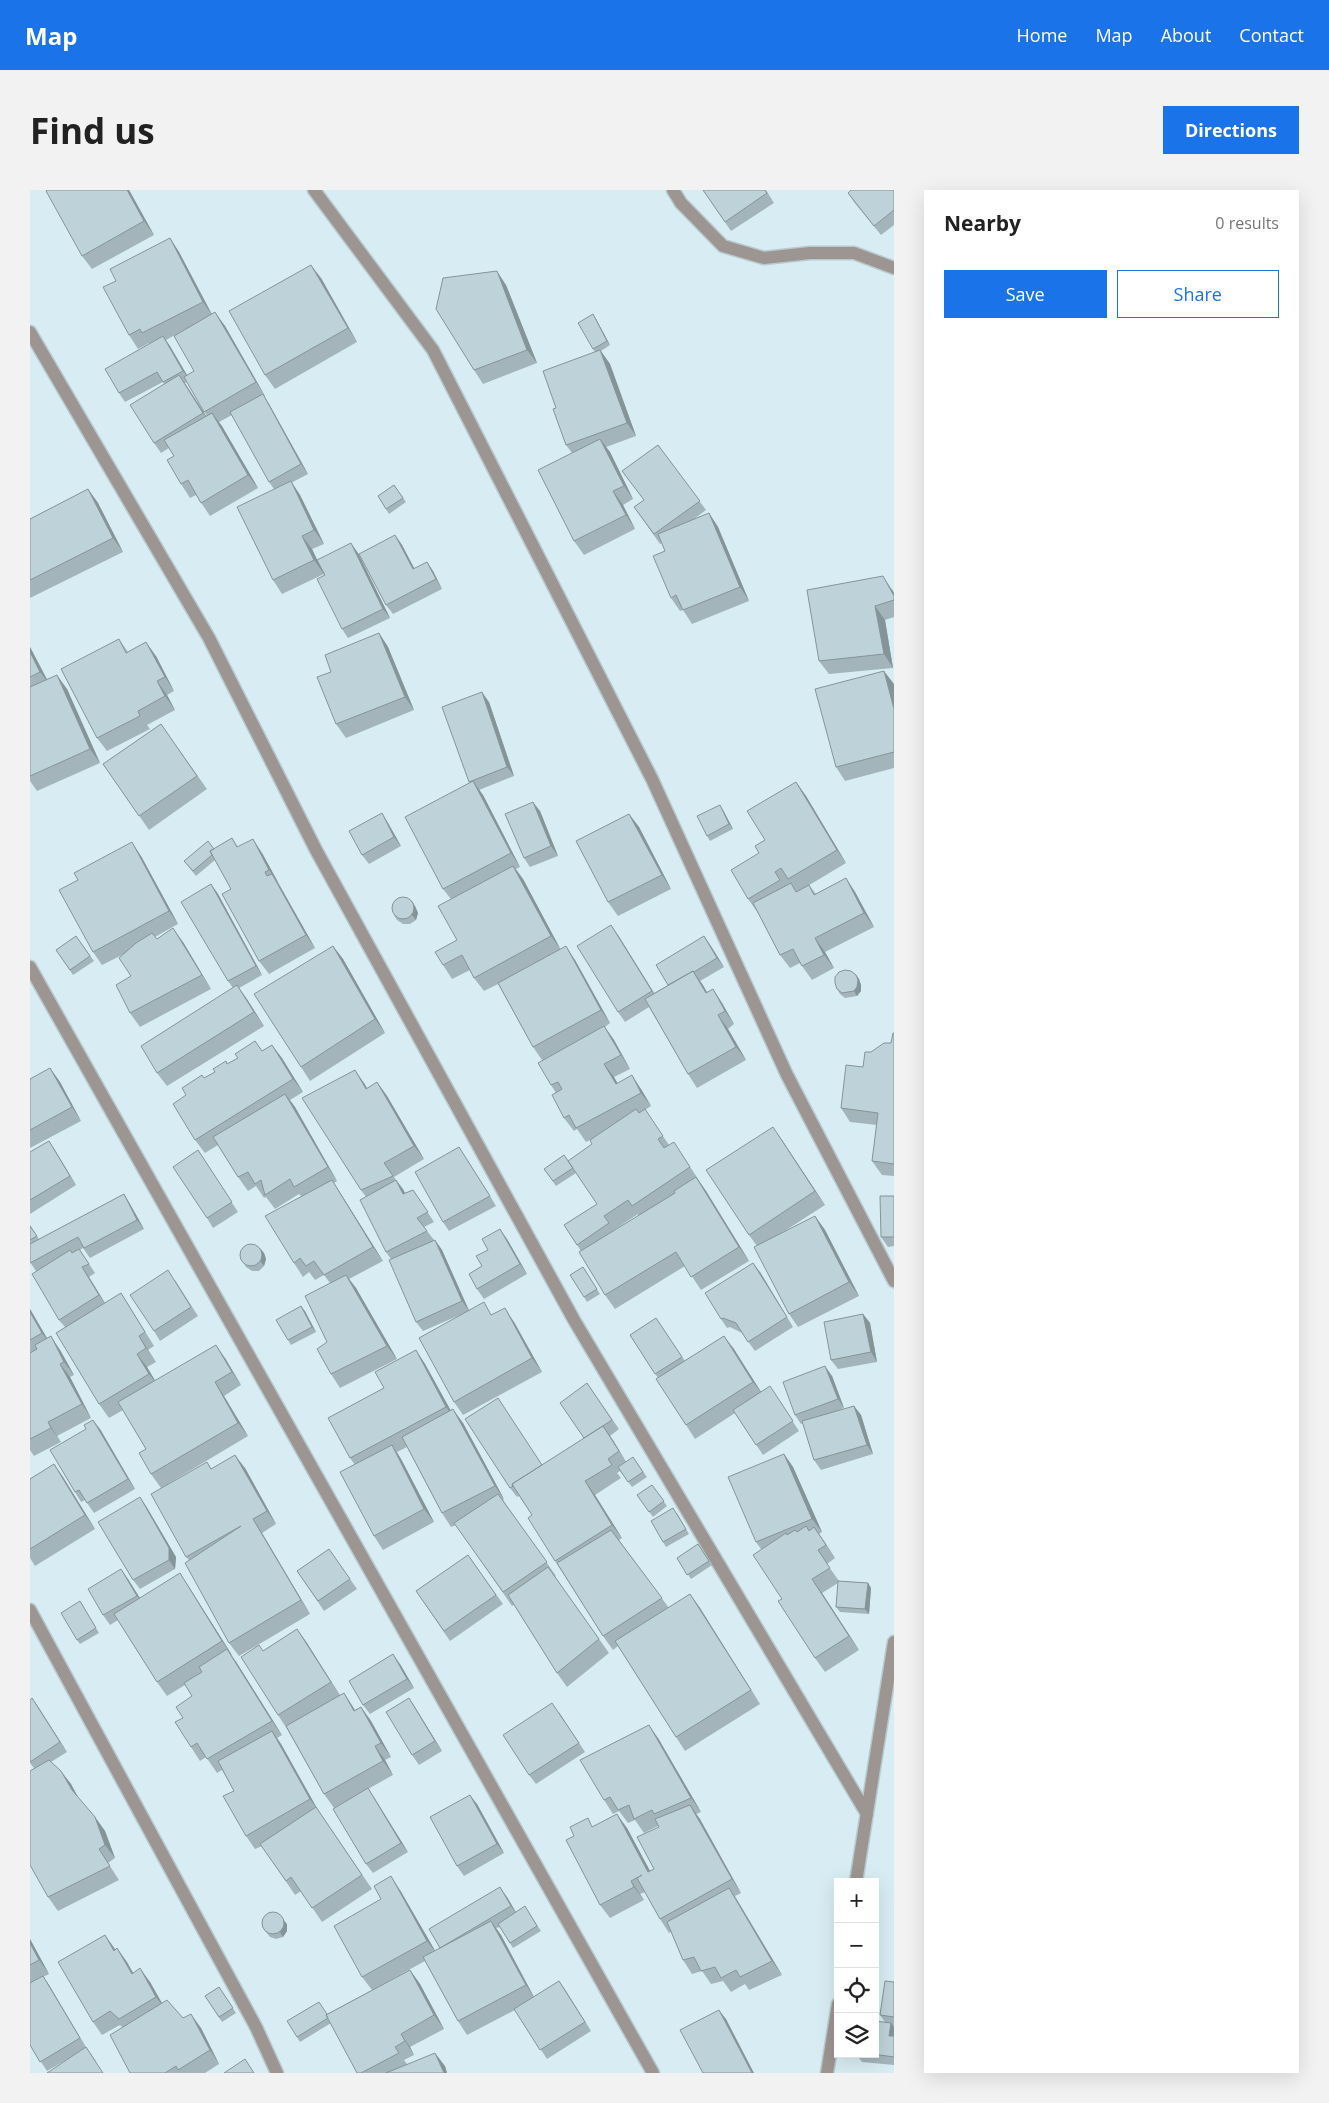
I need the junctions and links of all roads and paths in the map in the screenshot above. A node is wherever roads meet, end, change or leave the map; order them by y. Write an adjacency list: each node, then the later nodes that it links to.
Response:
1 (314, 190): 6 (street)
2 (673, 190): 3 (street)
3 (894, 268)
4 (30, 332): 9 (street)
5 (30, 967): 13 (street)
6 (894, 1281)
7 (30, 1610): 12 (street)
8 (894, 1642): 9 (street)
9 (867, 1814): 10 (street)
10 (857, 1878)
11 (837, 2013): 14 (street)
12 (276, 2073)
13 (653, 2073)
14 (827, 2073)

